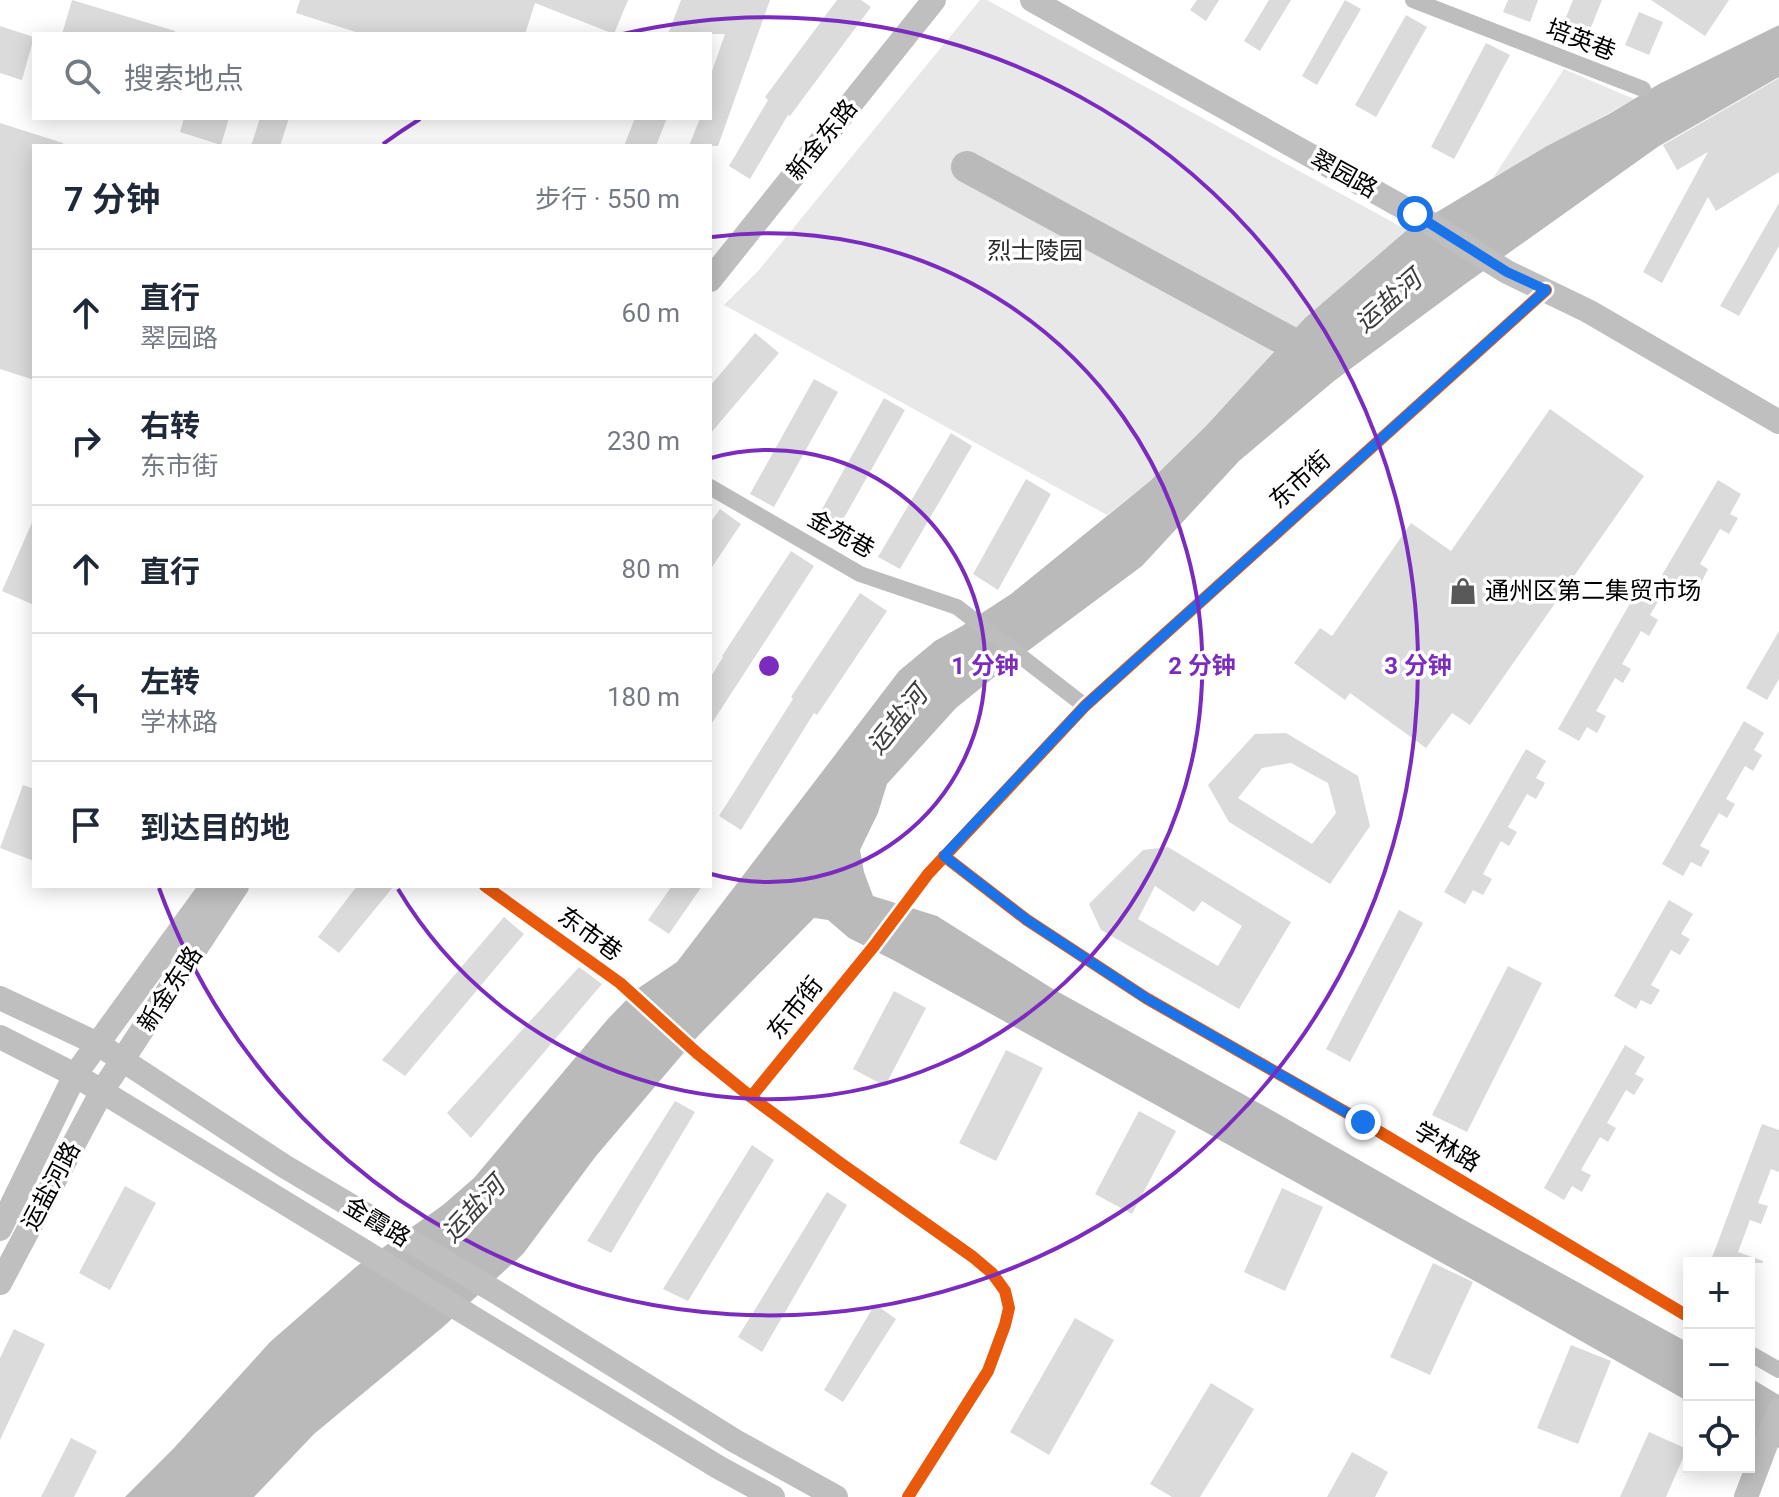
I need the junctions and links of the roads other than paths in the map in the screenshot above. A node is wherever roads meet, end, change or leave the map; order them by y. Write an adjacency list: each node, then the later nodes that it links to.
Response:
1 (921, 0): 6 (main road, 新金东路)
2 (934, 0): 7 (main road, 新金东路)
3 (1032, 0): 8 (main road, 翠园路)
4 (1413, 0): 5 (street, 培英巷)
5 (1643, 89)
6 (712, 258)
7 (712, 278)
8 (1546, 290): 9 (main road, 翠园路); 11 (street, 东市街)
9 (1779, 422)
10 (712, 488): 11 (street, 金苑巷)
11 (1085, 706): 12 (street, 东市街)
12 (944, 856): 22 (street, 东市街); 25 (street, 学林路)
13 (211, 888): 18 (main road, 新金东路)
14 (236, 888): 19 (main road, 新金东路)
15 (488, 888): 22 (street, 东市巷)
16 (0, 998): 18 (main road, 金霞路)
17 (0, 1037): 20 (main road, 金霞路)
18 (98, 1044): 19 (main road, 金霞路); 20 (main road, 新金东路)
19 (123, 1060): 21 (main road, 新金东路); 29 (main road, 金霞路)
20 (75, 1075): 21 (main road, 金霞路); 23 (main road, 运盐河路)
21 (102, 1091): 24 (main road, 运盐河路); 30 (main road, 金霞路)
22 (751, 1097): 31 (street, 东市巷)
23 (0, 1229)
24 (0, 1283)
25 (1683, 1313)
26 (1755, 1356): 27 (street)
27 (1779, 1370)
28 (1779, 1410): 32 (main road)
29 (825, 1494)
30 (773, 1497)
31 (908, 1497)
32 (1746, 1497)

